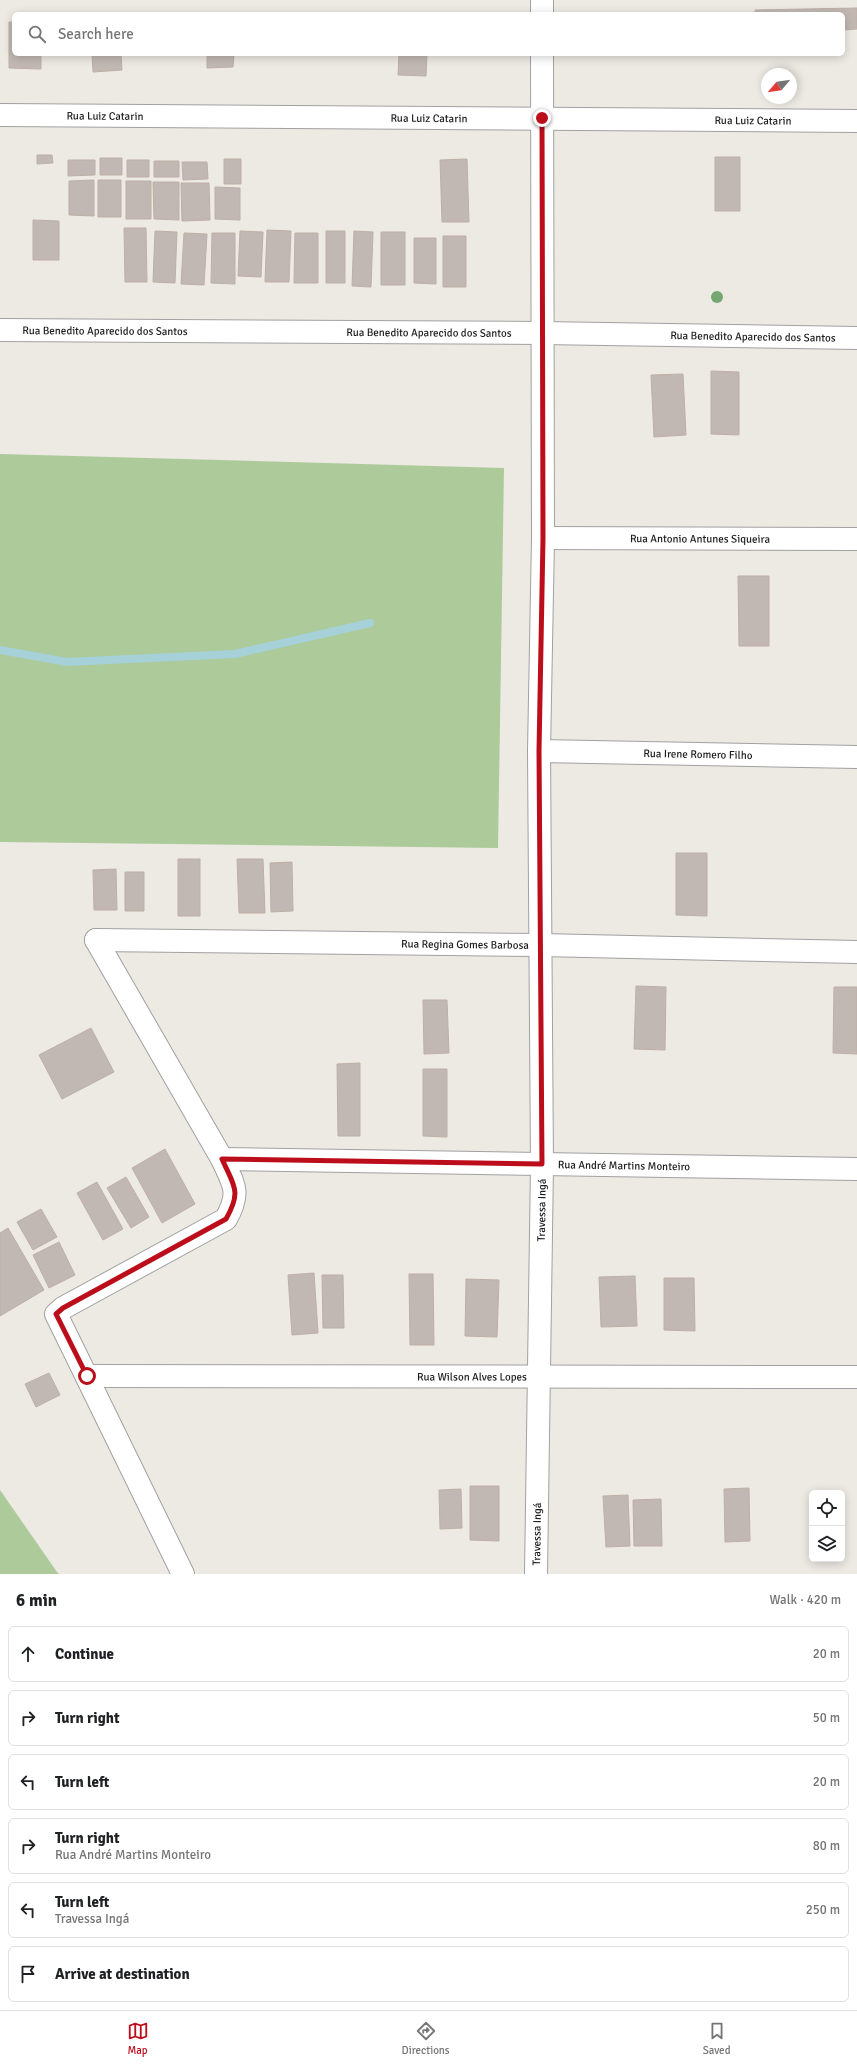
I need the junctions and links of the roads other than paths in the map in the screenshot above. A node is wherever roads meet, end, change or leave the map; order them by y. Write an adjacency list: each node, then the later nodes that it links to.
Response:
1 (542, 0): 2 (street)
2 (542, 12)
3 (542, 56): 5 (street, Travessa Ingá)
4 (0, 115): 5 (street, Rua Luiz Catarin)
5 (542, 118): 6 (street, Rua Luiz Catarin); 8 (street, Travessa Ingá)
6 (857, 121)
7 (0, 330): 8 (street, Rua Benedito Aparecido dos Santos)
8 (542, 333): 9 (street, Rua Benedito Aparecido dos Santos); 10 (street, Travessa Ingá)
9 (857, 338)
10 (543, 538): 11 (street, Rua Antonio Antunes Siqueira); 12 (street, Travessa Ingá)
11 (857, 539)
12 (539, 751): 13 (street, Rua Irene Romero Filho); 14 (street, Travessa Ingá)
13 (857, 757)
14 (541, 945): 15 (street, Rua Regina Gomes Barbosa); 16 (street, Rua Regina Gomes Barbosa); 17 (street, Travessa Ingá)
15 (857, 952)
16 (222, 1159): 17 (street, Rua André Martins Monteiro); 19 (street)
17 (542, 1164): 18 (street, Rua André Martins Monteiro); 20 (street, Travessa Ingá)
18 (857, 1169)
19 (87, 1376): 20 (street, Rua Wilson Alves Lopes); 22 (street)
20 (539, 1376): 21 (street, Rua Wilson Alves Lopes); 23 (street, Travessa Ingá)
21 (857, 1377)
22 (183, 1574)
23 (536, 1574)

